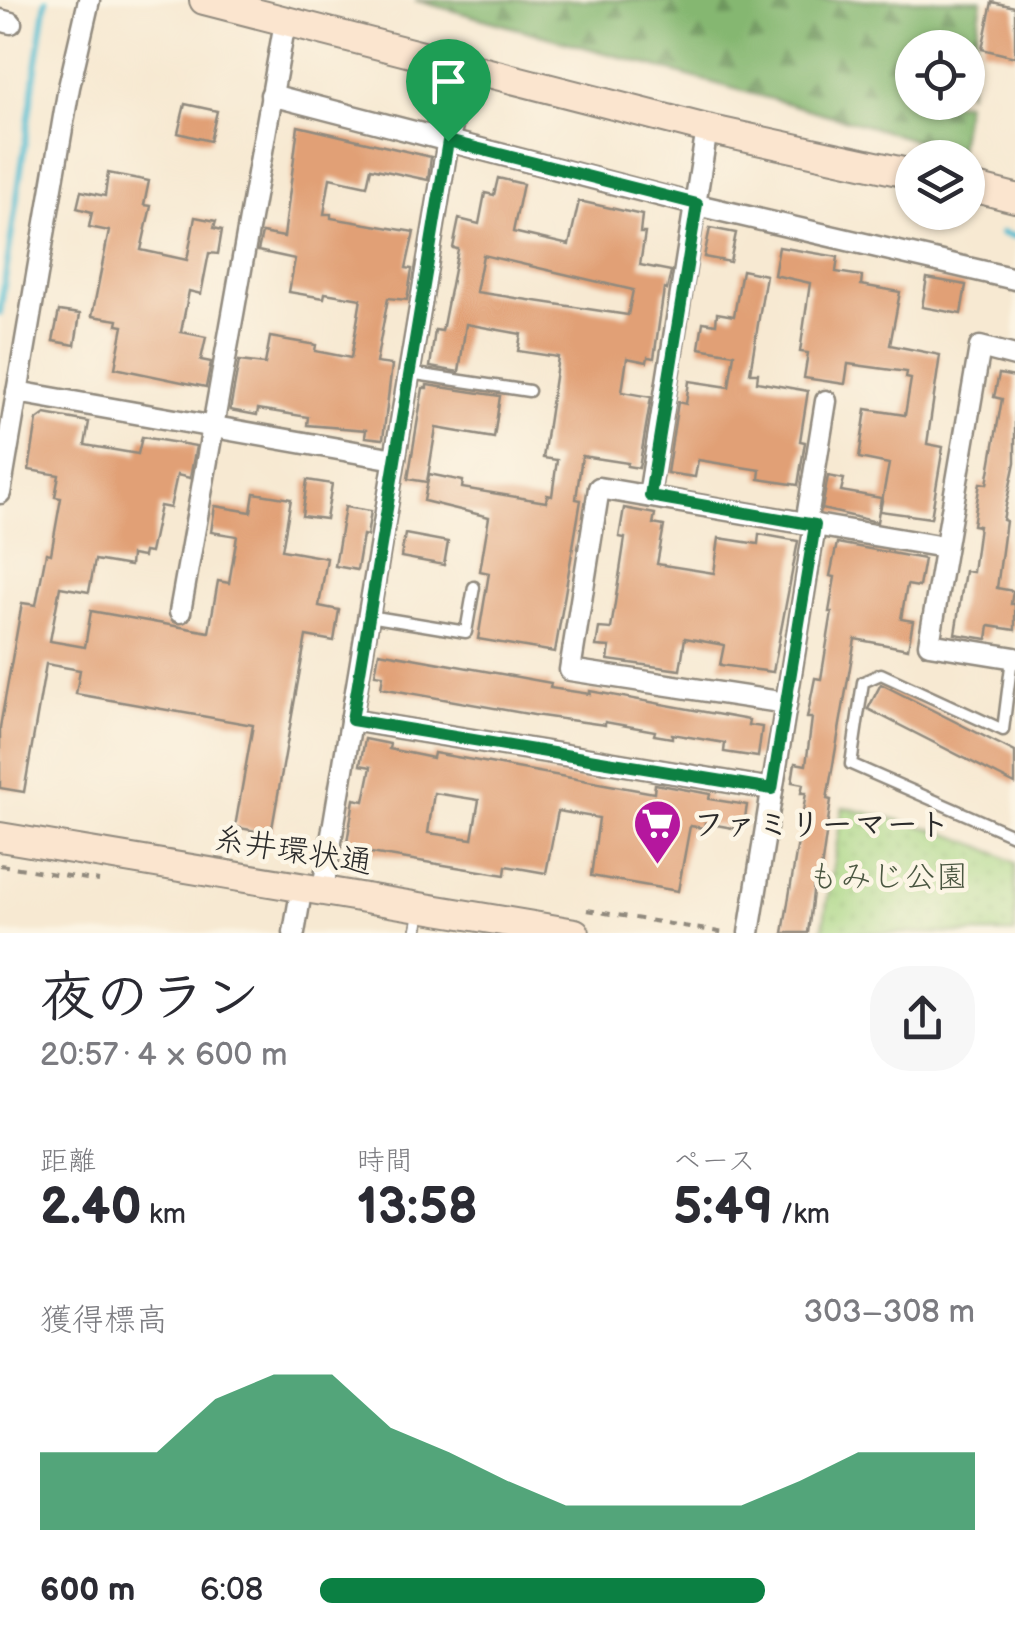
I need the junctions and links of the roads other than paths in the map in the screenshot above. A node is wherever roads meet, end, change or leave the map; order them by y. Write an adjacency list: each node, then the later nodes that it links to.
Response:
1 (90, 0): 16 (street)
2 (204, 0): 3 (street)
3 (285, 22): 4 (street); 5 (street)
4 (467, 68): 6 (street); 7 (street)
5 (271, 94): 7 (street); 18 (street)
6 (707, 129): 8 (street); 11 (street)
7 (448, 141): 11 (street); 14 (street)
8 (895, 170)
9 (985, 190): 10 (street)
10 (1015, 198)
11 (697, 204): 12 (street); 21 (street)
12 (1015, 279)
13 (1015, 356): 23 (street)
14 (409, 373): 15 (lane); 19 (street)
15 (529, 391)
16 (18, 392): 18 (street); 20 (street)
17 (826, 402): 22 (street)
18 (212, 426): 19 (street); 25 (street)
19 (395, 459): 26 (street)
20 (0, 493)
21 (650, 496): 22 (street); 28 (street)
22 (810, 524): 23 (street); 28 (street)
23 (944, 548): 27 (street)
24 (474, 587): 26 (lane)
25 (180, 612)
26 (369, 616): 29 (street)
27 (1014, 658): 31 (lane)
28 (786, 702): 30 (street)
29 (352, 720): 30 (street); 33 (street)
30 (772, 789): 38 (street)
31 (1015, 836)
32 (0, 837): 33 (street, 糸井環状通)
33 (312, 888): 34 (street, 糸井環状通); 36 (street)
34 (419, 920): 35 (street, 糸井環状通)
35 (547, 931): 37 (street, 糸井環状通)
36 (294, 933)
37 (575, 933)
38 (749, 933)

